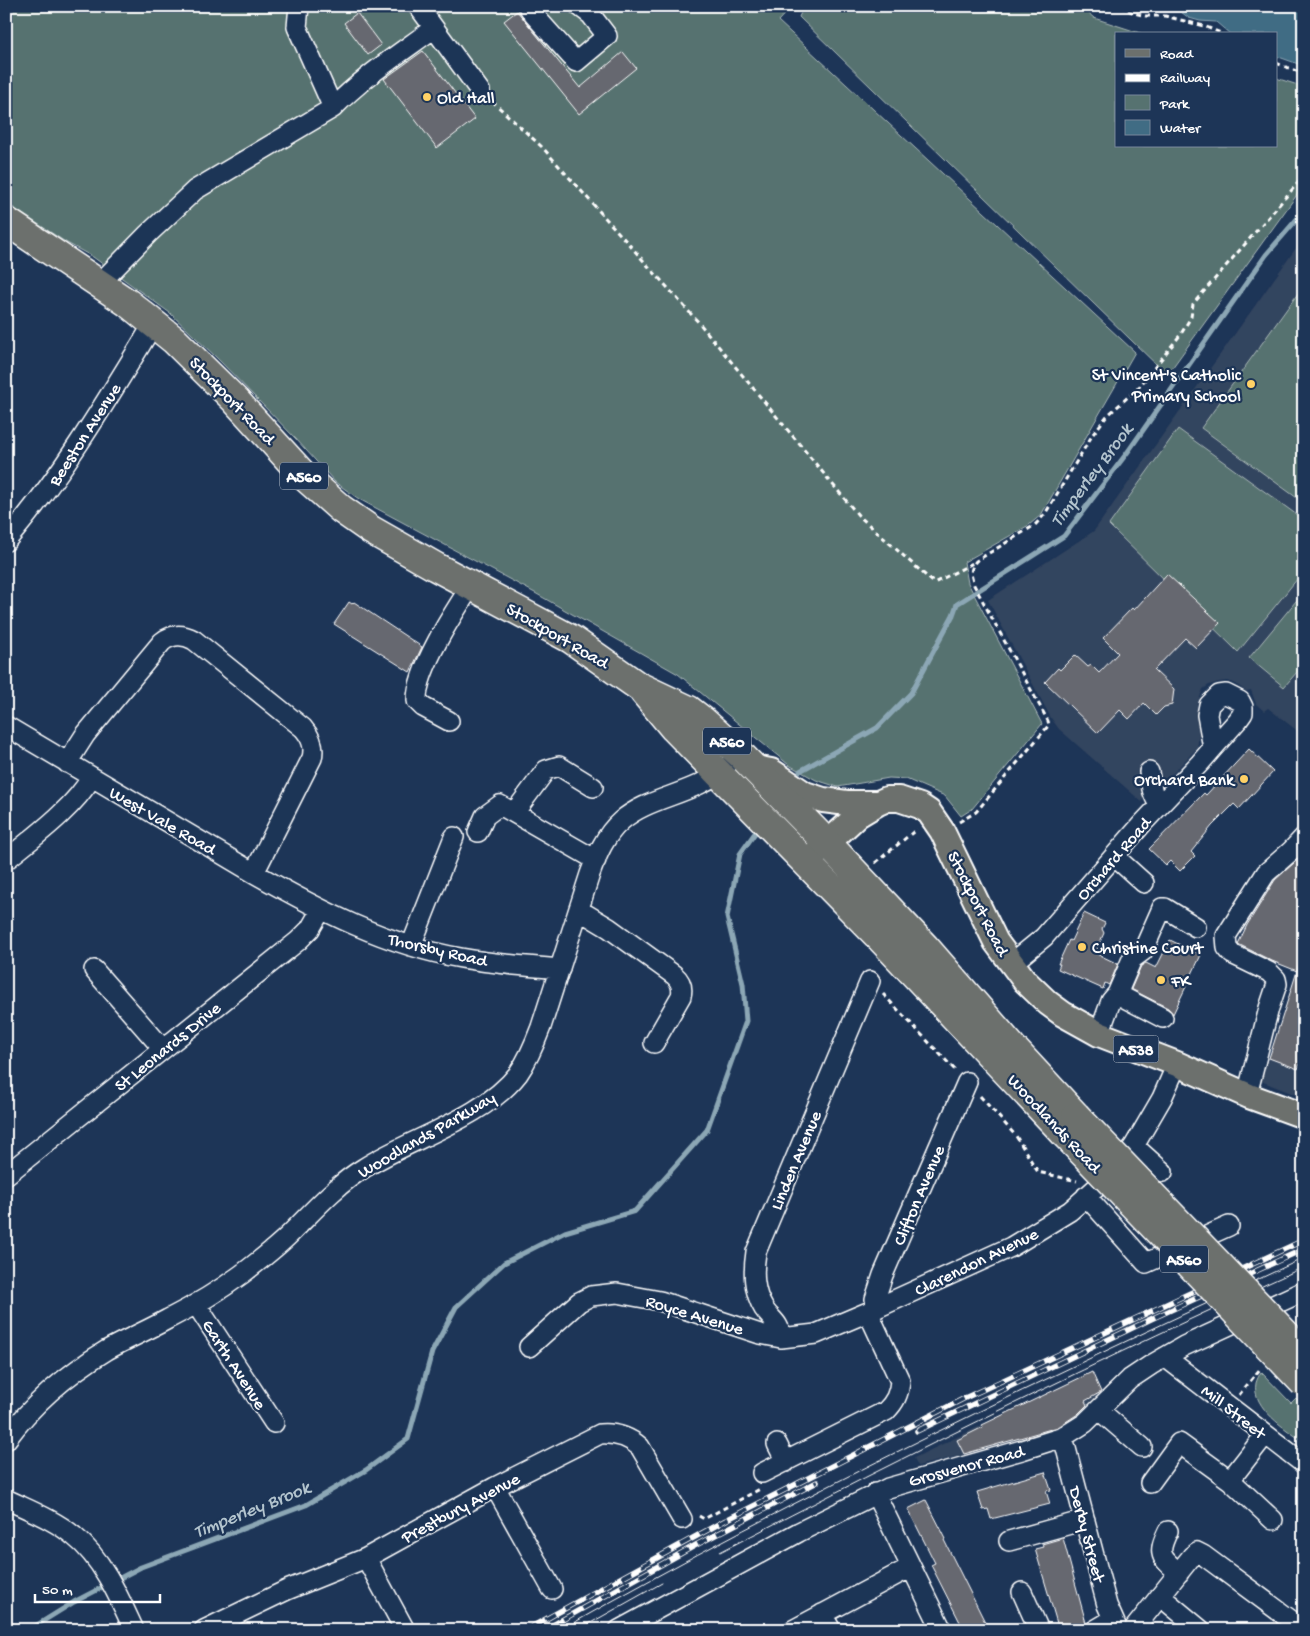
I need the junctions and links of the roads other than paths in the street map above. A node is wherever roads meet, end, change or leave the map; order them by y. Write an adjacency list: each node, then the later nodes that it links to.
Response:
1 (299, 6): 7 (street)
2 (418, 6): 5 (street)
3 (528, 6): 4 (street)
4 (579, 6)
5 (434, 28): 6 (street); 7 (street)
6 (480, 90)
7 (333, 108): 9 (street)
8 (6, 221): 9 (highway, Stockport Road / A560)
9 (100, 283): 10 (highway, Stockport Road / A560)
10 (154, 323): 11 (street, Beeston Avenue); 12 (highway, Stockport Road / A560)
11 (6, 541)
12 (470, 586): 13 (highway, Stockport Road / A560); 14 (street)
13 (638, 686): 17 (highway, Stockport Road / A560); 20 (highway, Stockport Road / A560)
14 (449, 721)
15 (6, 726): 18 (street, West Vale Road)
16 (1213, 748): 24 (street, Orchard Road)
17 (747, 761): 20 (street, Woodlands Parkway); 23 (main road); 29 (highway, Stockport Road / A560)
18 (67, 763): 21 (street, West Vale Road); 34 (street)
19 (1149, 772): 24 (street)
20 (720, 773): 32 (street, Woodlands Parkway); 33 (highway, Stockport Road / A560)
21 (91, 778): 31 (street); 34 (street, West Vale Road)
22 (593, 787): 25 (street)
23 (878, 803): 29 (main road); 40 (main road, Stockport Road / A538)
24 (1160, 805): 30 (street, Orchard Road)
25 (514, 813): 26 (street); 32 (street)
26 (478, 832)
27 (454, 837): 39 (street)
28 (1304, 837): 51 (street)
29 (827, 843): 33 (main road); 53 (highway, Woodlands Road / A560)
30 (1114, 856): 35 (street); 40 (street, Orchard Road)
31 (6, 860)
32 (596, 860): 37 (street, Woodlands Parkway)
33 (806, 863): 53 (highway, Woodlands Road / A560)
34 (254, 873): 36 (street, West Vale Road)
35 (1144, 883)
36 (321, 910): 39 (street, Thorsby Road); 48 (street, St Leonards Drive)
37 (579, 910): 41 (street, Woodlands Parkway); 47 (street)
38 (1196, 927): 44 (street)
39 (411, 946): 41 (street, Thorsby Road)
40 (1011, 964): 46 (main road, Stockport Road / A538)
41 (560, 969): 60 (street, Woodlands Parkway)
42 (94, 970): 48 (street)
43 (870, 981): 62 (street, Linden Avenue)
44 (1117, 994): 45 (street); 46 (street)
45 (1163, 1018)
46 (1099, 1034): 49 (main road, Stockport Road / A538)
47 (654, 1043)
48 (163, 1050): 56 (street, St Leonards Drive)
49 (1176, 1064): 51 (main road, Stockport Road / A538); 54 (street, Clarendon Avenue)
50 (966, 1082): 61 (street, Clifton Avenue)
51 (1247, 1095): 52 (main road, Stockport Road / A538)
52 (1304, 1116)
53 (1070, 1125): 64 (highway, Woodlands Road / A560, bridge); 66 (highway, Woodlands Road / A560, bridge)
54 (1134, 1146): 55 (street); 57 (street, Clarendon Avenue)
55 (1163, 1172)
56 (6, 1175)
57 (1083, 1189): 58 (street); 61 (street, Clarendon Avenue)
58 (1229, 1226)
59 (1304, 1291): 65 (street, Grosvenor Road)
60 (196, 1304): 68 (street, Garth Avenue); 71 (street, Woodlands Parkway)
61 (872, 1310): 62 (street, Royce Avenue); 74 (street)
62 (781, 1338): 63 (street, Royce Avenue)
63 (528, 1348)
64 (1304, 1353)
65 (1165, 1357): 67 (street, Grosvenor Road); 69 (street, Mill Street)
66 (1304, 1383)
67 (1100, 1411): 70 (street, Grosvenor Road); 73 (street)
68 (274, 1423)
69 (1265, 1435): 75 (street, Mill Street); 77 (street)
70 (1063, 1437): 80 (street, Grosvenor Road); 83 (street, Derby Street)
71 (6, 1440)
72 (777, 1444): 74 (street)
73 (1142, 1447)
74 (786, 1462): 76 (street)
75 (1304, 1464)
76 (762, 1473)
77 (1230, 1480): 78 (street); 84 (street)
78 (1150, 1483)
79 (494, 1487): 82 (street, Prestbury Avenue); 87 (street, Prestbury Avenue); 90 (street)
80 (875, 1494): 88 (street); 100 (street, Grosvenor Road)
81 (6, 1499): 97 (street)
82 (682, 1519)
83 (1084, 1520): 86 (street); 95 (street, Derby Street)
84 (1273, 1520)
85 (1168, 1532): 89 (street)
86 (1009, 1541)
87 (366, 1558): 94 (street, Prestbury Avenue); 99 (street)
88 (911, 1567): 93 (street); 102 (street)
89 (1178, 1573): 92 (street); 96 (street)
90 (552, 1589)
91 (1022, 1592): 103 (street)
92 (1160, 1596): 105 (street); 106 (street)
93 (826, 1622): 101 (street)
94 (231, 1624): 98 (street, Prestbury Avenue)
95 (1115, 1625): 104 (street)
96 (1303, 1629)
97 (134, 1630)
98 (204, 1630)
99 (406, 1630)
100 (619, 1630)
101 (793, 1630)
102 (942, 1630)
103 (1039, 1630)
104 (1096, 1630)
105 (1133, 1630)
106 (1201, 1630)

